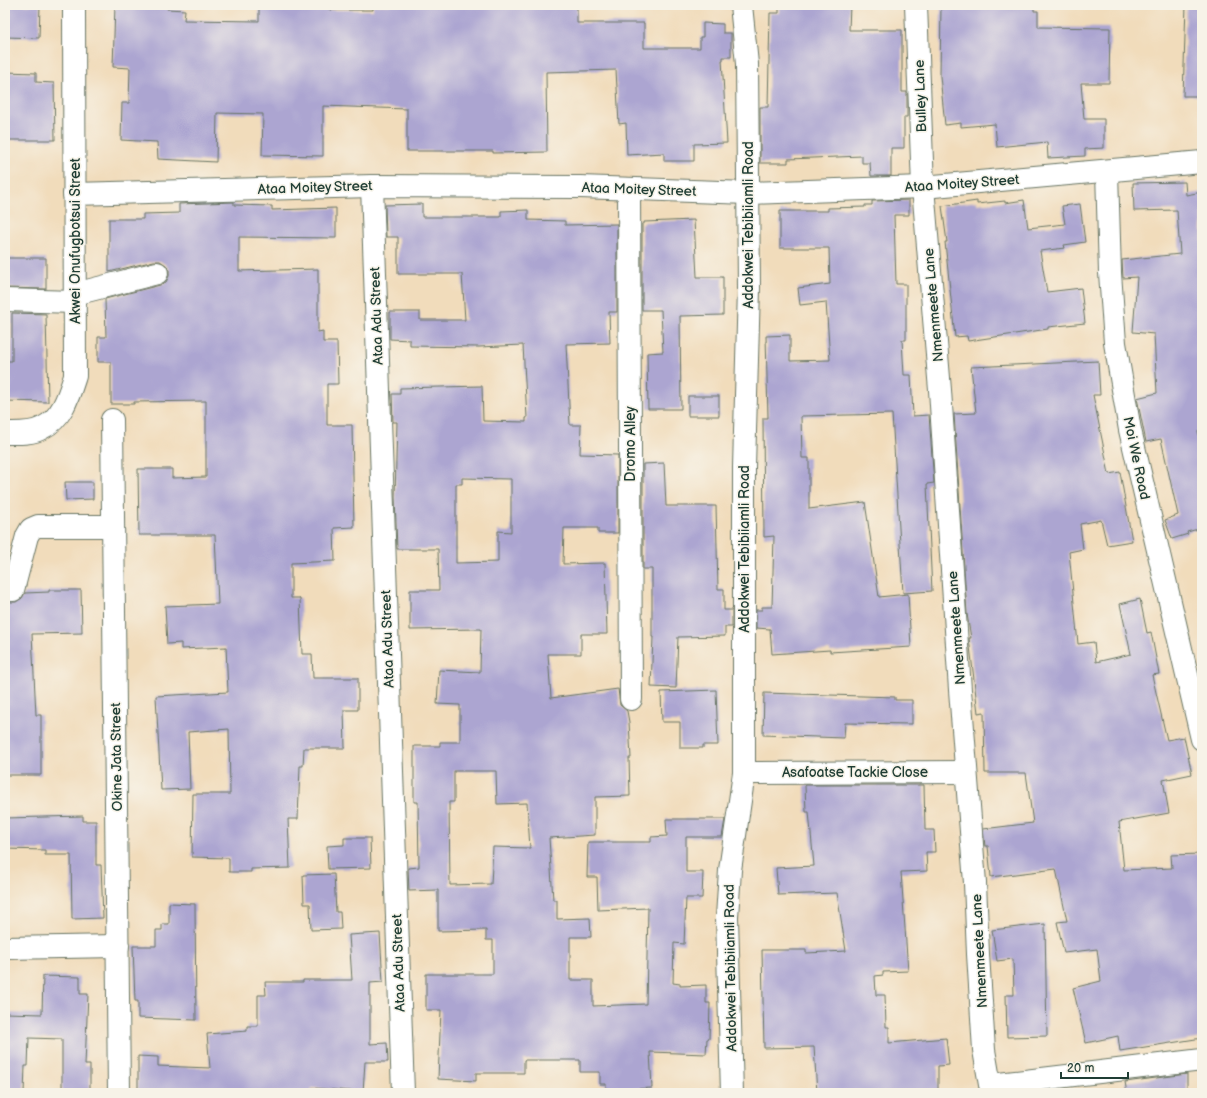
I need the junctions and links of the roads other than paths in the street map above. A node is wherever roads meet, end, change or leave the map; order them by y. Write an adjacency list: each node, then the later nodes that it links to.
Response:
1 (74, 5): 10 (street, Akwei Onufugbotsui Street)
2 (740, 5): 9 (street, Addokwei Tebibiiamli Road)
3 (916, 5): 7 (street, Bulley Lane)
4 (1202, 162): 5 (street, Ataa Moitey Street)
5 (1107, 172): 7 (street, Ataa Moitey Street); 19 (street, Moi We Road)
6 (372, 186): 8 (street, Ataa Moitey Street); 10 (street, Ataa Moitey Street); 27 (street, Ataa Adu Street)
7 (923, 187): 9 (street, Ataa Moitey Street); 20 (street, Nmenmeete Lane)
8 (630, 189): 9 (street, Ataa Moitey Street); 18 (street, Dromo Alley)
9 (748, 193): 21 (street, Addokwei Tebibiiamli Road)
10 (74, 194): 12 (street, Akwei Onufugbotsui Street)
11 (157, 273): 12 (street)
12 (75, 298): 13 (street); 15 (street, Akwei Onufugbotsui Street)
13 (5, 300)
14 (112, 420): 16 (street, Okine Jata Street)
15 (5, 433)
16 (113, 526): 17 (street); 22 (street, Okine Jata Street)
17 (13, 590)
18 (631, 699)
19 (1202, 738)
20 (966, 772): 21 (street, Asafoatse Tackie Close); 25 (street, Nmenmeete Lane)
21 (744, 773): 28 (street, Addokwei Tebibiiamli Road)
22 (118, 946): 23 (street); 26 (street, Okine Jata Street)
23 (5, 948)
24 (1202, 1060): 25 (street)
25 (989, 1083)
26 (119, 1093)
27 (403, 1093)
28 (732, 1093)

